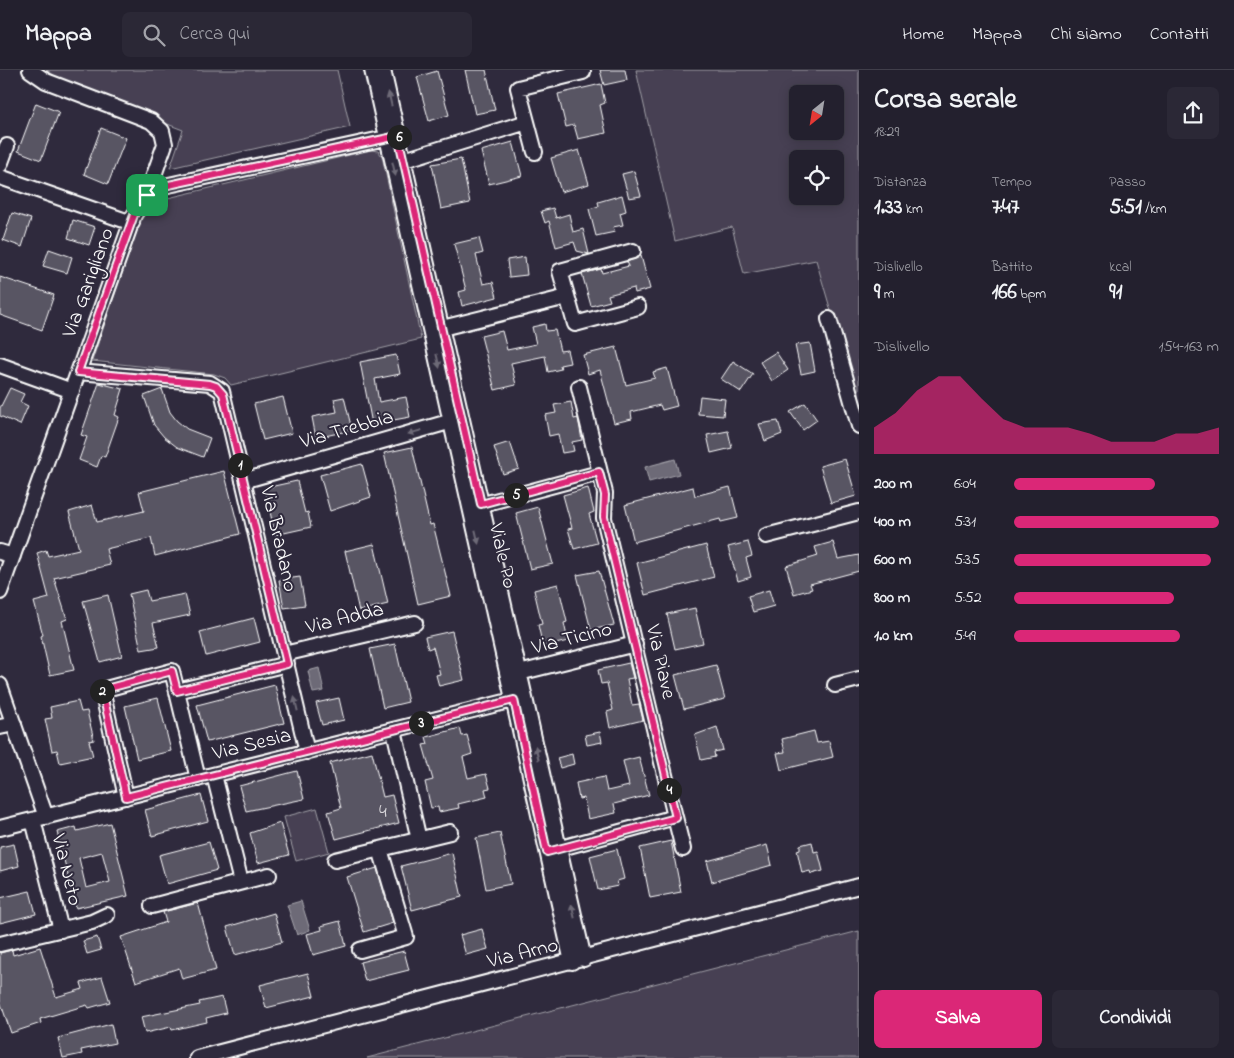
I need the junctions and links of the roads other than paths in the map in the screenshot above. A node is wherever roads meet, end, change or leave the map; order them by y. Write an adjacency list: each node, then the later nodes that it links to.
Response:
1 (30, 70): 12 (street, Via Garigliano)
2 (372, 70): 6 (street, Viale Po)
3 (383, 70): 6 (street, Viale Po, one-way to 3)
4 (583, 72): 5 (street)
5 (527, 122): 8 (street); 9 (street)
6 (393, 137): 9 (street, Viale Po); 12 (street); 18 (street, Viale Po, one-way to 18)
7 (7, 146): 10 (street)
8 (535, 152)
9 (404, 160): 18 (street, Viale Po)
10 (0, 165)
11 (0, 177): 13 (street)
12 (147, 195): 13 (street, Via Garigliano)
13 (132, 223): 20 (street, Via Garigliano)
14 (633, 252): 15 (street)
15 (567, 296): 16 (street); 18 (street)
16 (638, 307)
17 (830, 319): 24 (street)
18 (436, 330): 23 (street, Viale Po)
19 (0, 365): 22 (street)
20 (78, 372): 22 (street, Via Garigliano); 26 (street, Via Bradano)
21 (579, 387): 25 (street, Via Piave)
22 (72, 391): 30 (street, Via Garigliano)
23 (456, 420): 26 (street, Via Trebbia, one-way to 26); 27 (street, Viale Po)
24 (859, 426)
25 (599, 472): 27 (street); 33 (street, Via Piave)
26 (243, 481): 34 (street, Via Bradano)
27 (476, 506): 35 (street, Viale Po); 40 (street, Viale Po, one-way to 40)
28 (859, 512): 29 (street)
29 (766, 536)
30 (6, 554): 31 (street, Via Garigliano)
31 (0, 592)
32 (415, 622): 34 (street, Via Adda)
33 (635, 644): 35 (street, Via Ticino); 48 (street, Via Piave)
34 (286, 659): 39 (street, Via Adda); 43 (street, Via Bradano, one-way to 34)
35 (519, 673): 40 (street, Viale Po)
36 (859, 679): 38 (street)
37 (0, 685): 41 (street)
38 (835, 685)
39 (177, 691): 45 (street); 46 (street)
40 (519, 698): 42 (street, Via Sesia); 54 (street, Viale Po)
41 (7, 725): 47 (street)
42 (394, 730): 43 (street, Via Sesia); 51 (street)
43 (307, 752): 44 (street, Via Sesia)
44 (214, 775): 45 (street, Via Sesia); 57 (street)
45 (198, 779): 46 (street, Via Sesia)
46 (126, 797): 47 (street, Via Sesia)
47 (39, 818): 49 (street, Via Sesia); 61 (street, Via Neto)
48 (676, 818): 53 (street, Via Piave); 54 (street)
49 (0, 828)
50 (450, 832): 51 (street)
51 (419, 840): 52 (street)
52 (380, 849): 55 (street); 63 (street)
53 (684, 849)
54 (553, 851): 64 (street, Viale Po)
55 (336, 860)
56 (269, 875): 57 (street)
57 (241, 882): 59 (street)
58 (859, 886): 64 (street, Via Arno)
59 (152, 906)
60 (107, 916): 61 (street, Via Neto)
61 (61, 930): 62 (street, Via Neto)
62 (0, 944)
63 (360, 950)
64 (578, 960): 65 (street, Via Arno)
65 (197, 1058)

